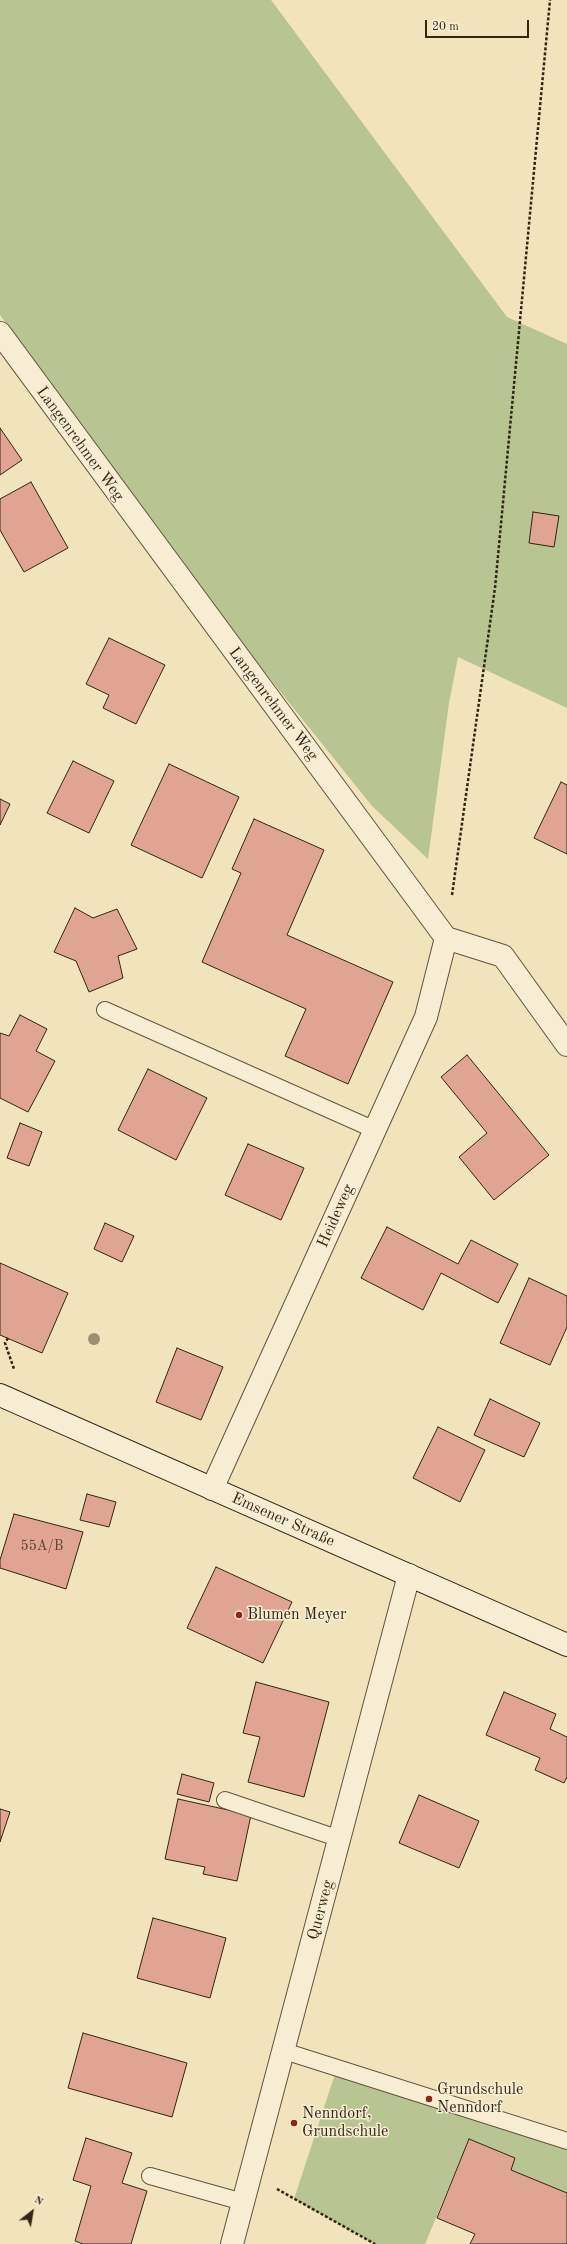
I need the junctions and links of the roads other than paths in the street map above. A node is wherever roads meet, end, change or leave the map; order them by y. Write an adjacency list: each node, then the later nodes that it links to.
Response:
1 (1, 338): 2 (street, Langenrehmer Weg)
2 (446, 938): 4 (street); 5 (street, Heideweg)
3 (105, 1010): 5 (lane)
4 (567, 1045)
5 (375, 1130): 7 (street, Heideweg)
6 (0, 1395): 7 (street, Emsener Straße)
7 (212, 1489): 8 (street, Emsener Straße)
8 (409, 1575): 9 (street, Emsener Straße); 11 (street, Querweg)
9 (567, 1645)
10 (225, 1800): 11 (lane)
11 (340, 1839): 12 (street, Querweg)
12 (284, 2051): 13 (lane); 15 (street, Querweg)
13 (567, 2141)
14 (150, 2176): 15 (lane)
15 (243, 2202): 16 (street, Querweg)
16 (232, 2244)

